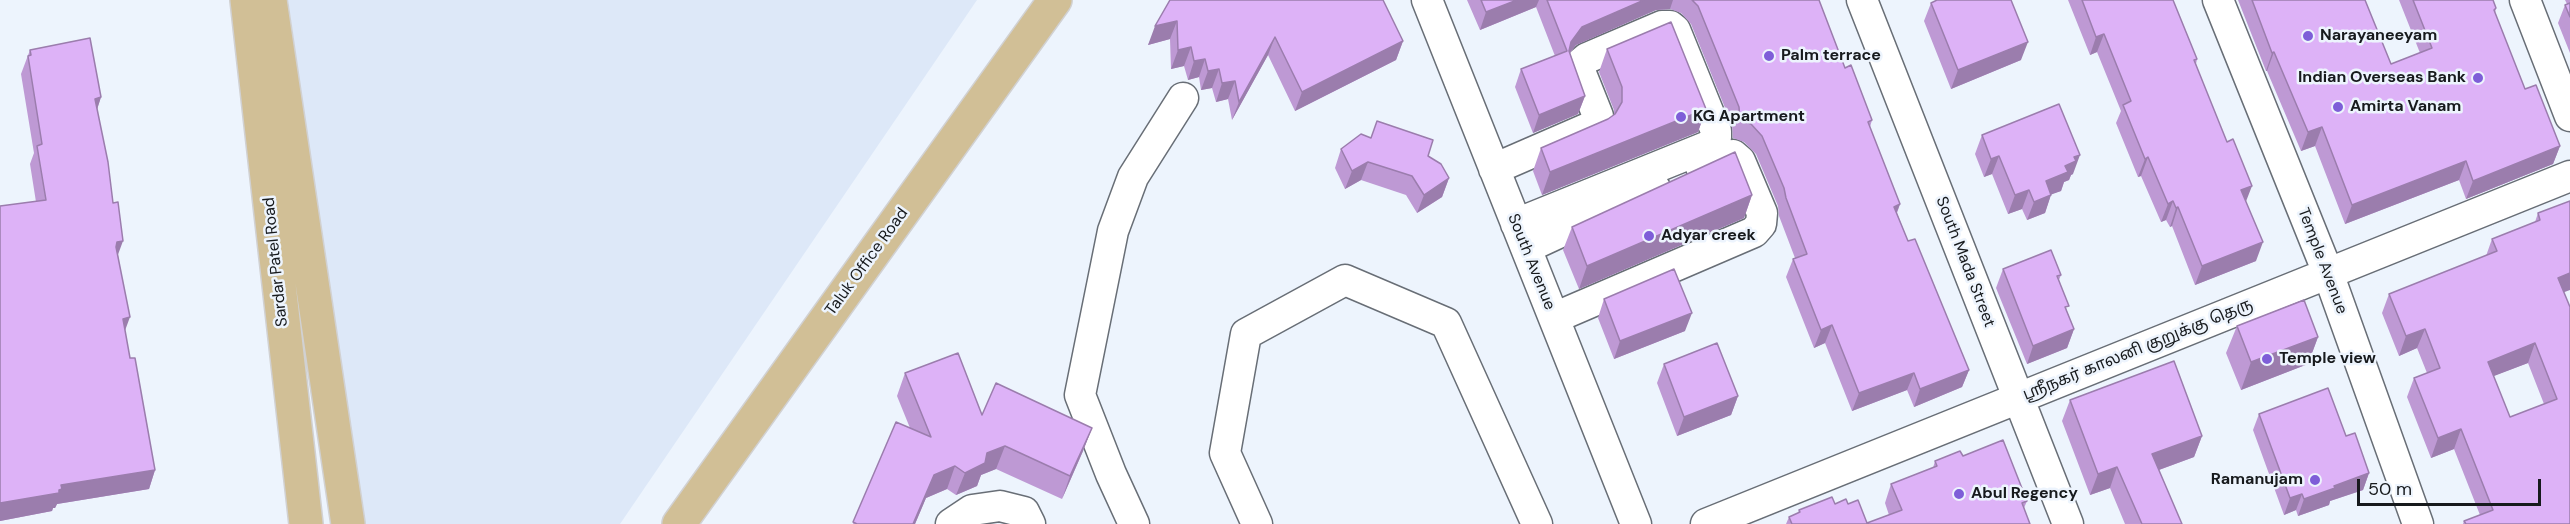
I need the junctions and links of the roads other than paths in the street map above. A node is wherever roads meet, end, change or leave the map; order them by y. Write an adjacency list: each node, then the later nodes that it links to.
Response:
1 (247, 0): 16 (main road, Sardar Patel Road)
2 (270, 0): 17 (main road)
3 (1055, 0): 18 (main road, Taluk Office Road)
4 (1426, 0): 10 (street, South Avenue)
5 (1862, 0): 15 (street, South Mada Street)
6 (2218, 0): 13 (street, Temple Avenue)
7 (2525, 0): 9 (street)
8 (1183, 98): 21 (street)
9 (2570, 116)
10 (1507, 164): 12 (street, South Avenue); 12 (street)
11 (2570, 176): 13 (street, ஸ்ரீநகர் காலனி குறுக்கு தெரு)
12 (1528, 229): 14 (street, South Avenue); 14 (street)
13 (2328, 273): 15 (street, ஸ்ரீநகர் காலனி குறுக்கு தெரு); 27 (street, Temple Avenue)
14 (1554, 318): 24 (street, South Avenue)
15 (2019, 398): 25 (street, ஸ்ரீநகர் காலனி குறுக்கு தெரு); 26 (street, South Mada Street)
16 (306, 524)
17 (348, 524)
18 (679, 524)
19 (951, 524): 20 (street)
20 (1030, 524)
21 (1134, 524)
22 (1257, 524): 23 (street)
23 (1537, 524)
24 (1636, 524)
25 (1706, 524)
26 (2068, 524)
27 (2418, 524)

